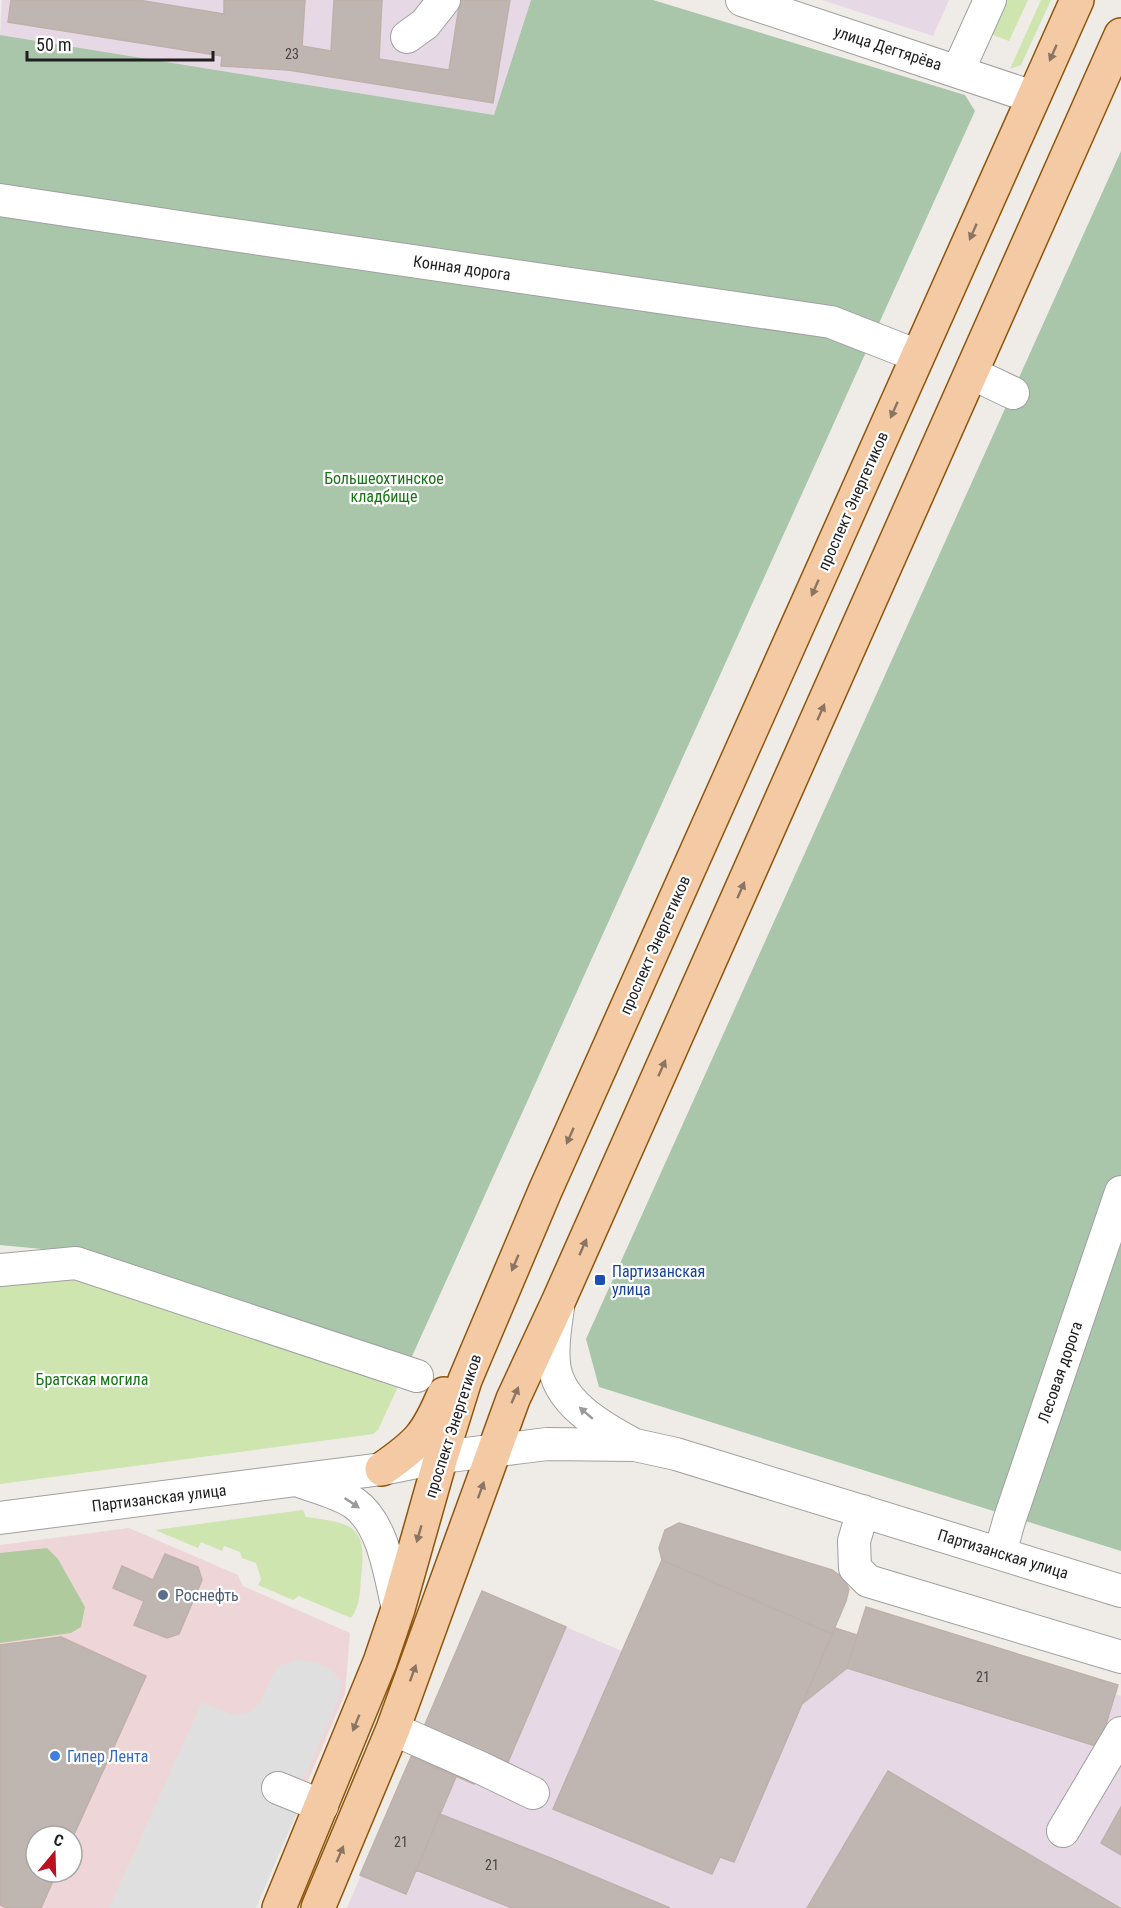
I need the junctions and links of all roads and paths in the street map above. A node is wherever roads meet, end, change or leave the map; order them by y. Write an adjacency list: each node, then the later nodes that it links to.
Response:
1 (444, 0): 6 (street)
2 (742, 0): 7 (street, улица Дегтярёва)
3 (990, 0): 7 (street)
4 (1077, 0): 8 (main road, проспект Энергетиков, one-way to 8)
5 (1121, 35): 11 (main road)
6 (407, 37)
7 (958, 71): 8 (street, улица Дегтярёва)
8 (1033, 97): 10 (main road, проспект Энергетиков, one-way to 10)
9 (0, 200): 10 (street, Конная дорога)
10 (918, 356): 15 (main road, проспект Энергетиков, one-way to 15)
11 (971, 373): 12 (street); 16 (main road, one-way to 11)
12 (1013, 393)
13 (1121, 1192): 25 (street, Лесовая дорога)
14 (0, 1270): 17 (street)
15 (501, 1296): 20 (main road, проспект Энергетиков); 21 (main road)
16 (560, 1300): 18 (street, one-way to 16); 19 (main road, one-way to 16)
17 (417, 1376)
18 (635, 1445): 19 (street, Партизанская улица); 23 (street, Партизанская улица)
19 (496, 1450): 20 (street, Партизанская улица); 29 (main road, one-way to 19)
20 (441, 1457): 21 (street, Партизанская улица); 27 (main road, проспект Энергетиков, one-way to 27)
21 (382, 1469): 22 (street, Партизанская улица)
22 (299, 1480): 24 (street, Партизанская улица); 27 (street, one-way to 27)
23 (863, 1512): 25 (street, Партизанская улица); 28 (street)
24 (0, 1518)
25 (1000, 1553): 26 (street, Партизанская улица)
26 (1121, 1591)
27 (398, 1609): 33 (main road, проспект Энергетиков, one-way to 33)
28 (1121, 1657)
29 (393, 1729): 32 (street); 35 (main road, one-way to 29)
30 (1121, 1733): 34 (street)
31 (278, 1788): 33 (street)
32 (534, 1793)
33 (322, 1806): 36 (main road, проспект Энергетиков)
34 (1064, 1831)
35 (323, 1907)
36 (279, 1908)

